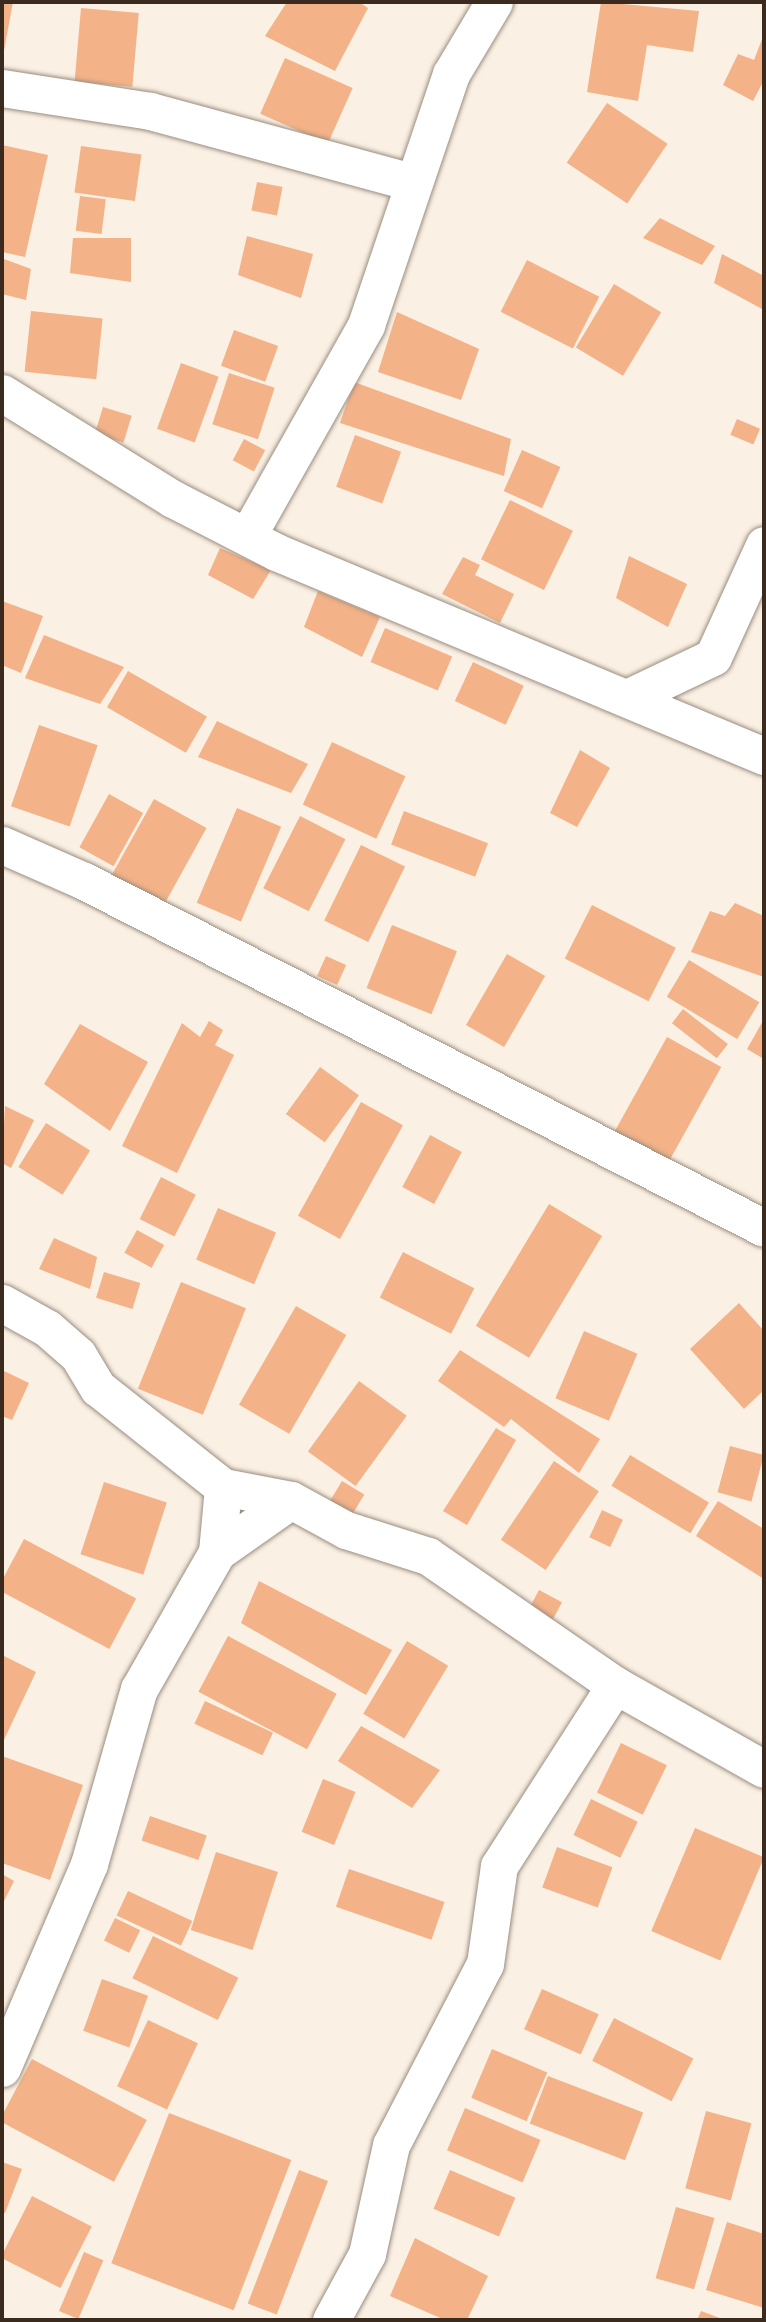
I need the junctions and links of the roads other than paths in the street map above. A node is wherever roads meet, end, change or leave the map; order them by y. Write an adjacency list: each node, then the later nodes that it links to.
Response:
1 (494, 2): 3 (street)
2 (2, 88): 3 (street)
3 (412, 182): 5 (street)
4 (2, 393): 5 (street)
5 (249, 533): 7 (street)
6 (764, 545): 7 (street)
7 (627, 698): 8 (street)
8 (764, 756)
9 (2, 845): 10 (street)
10 (764, 1228)
11 (2, 1303): 12 (street)
12 (223, 1487): 13 (street); 14 (street)
13 (291, 1500): 14 (street); 15 (street)
14 (217, 1552): 17 (street)
15 (615, 1685): 16 (street); 18 (street)
16 (764, 1769)
17 (2, 2068)
18 (331, 2320)

